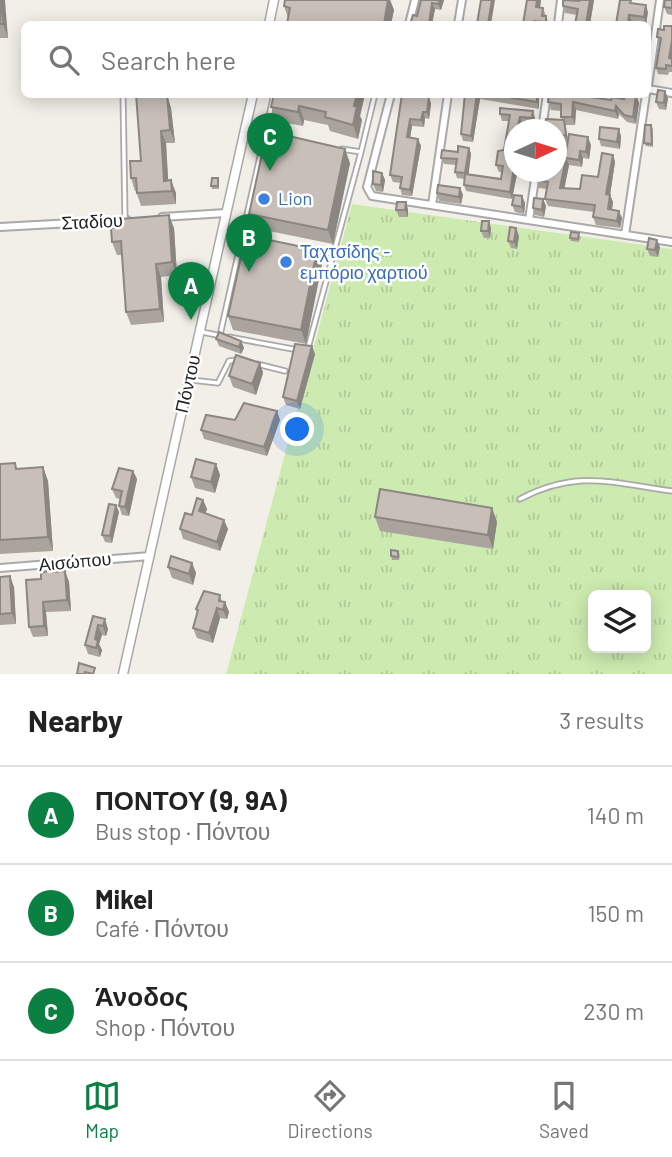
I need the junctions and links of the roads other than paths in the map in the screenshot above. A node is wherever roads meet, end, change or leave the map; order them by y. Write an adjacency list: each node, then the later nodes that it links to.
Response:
1 (274, 0): 6 (street)
2 (415, 0): 7 (street)
3 (462, 0): 8 (street)
4 (561, 0): 9 (street)
5 (660, 0): 10 (street)
6 (270, 21)
7 (410, 21)
8 (458, 21)
9 (558, 21)
10 (656, 25): 11 (street); 12 (street)
11 (664, 26)
12 (651, 64)
13 (651, 89): 14 (street)
14 (672, 93)
15 (123, 98): 34 (lane)
16 (252, 98): 24 (street, Πόντου)
17 (273, 98): 25 (lane)
18 (374, 98): 28 (lane)
19 (390, 98): 30 (street)
20 (447, 98): 30 (street)
21 (546, 98): 23 (street)
22 (645, 98): 38 (street)
23 (544, 119)
24 (245, 132): 25 (lane); 31 (street, Πόντου)
25 (265, 135): 26 (lane); 39 (lane)
26 (279, 138)
27 (334, 147): 28 (lane)
28 (361, 152): 43 (lane)
29 (534, 182): 35 (street)
30 (432, 205): 35 (street)
31 (226, 214): 32 (street); 37 (street, Πόντου)
32 (150, 218)
33 (138, 219): 34 (street, Σταδίου)
34 (125, 220): 36 (street, Σταδίου)
35 (528, 220): 38 (street)
36 (0, 227)
37 (222, 232): 39 (lane); 44 (street, Πόντου)
38 (625, 235): 41 (street)
39 (244, 236): 40 (lane); 45 (lane)
40 (257, 239)
41 (672, 242)
42 (309, 249): 43 (lane)
43 (334, 254): 45 (lane)
44 (200, 332): 45 (lane); 47 (street, Πόντου)
45 (220, 335)
46 (285, 371): 47 (lane)
47 (189, 380): 50 (street, Πόντου)
48 (672, 491): 49 (lane)
49 (520, 499)
50 (150, 556): 51 (street, Αισώπου); 52 (street, Πόντου)
51 (0, 568)
52 (123, 674)

